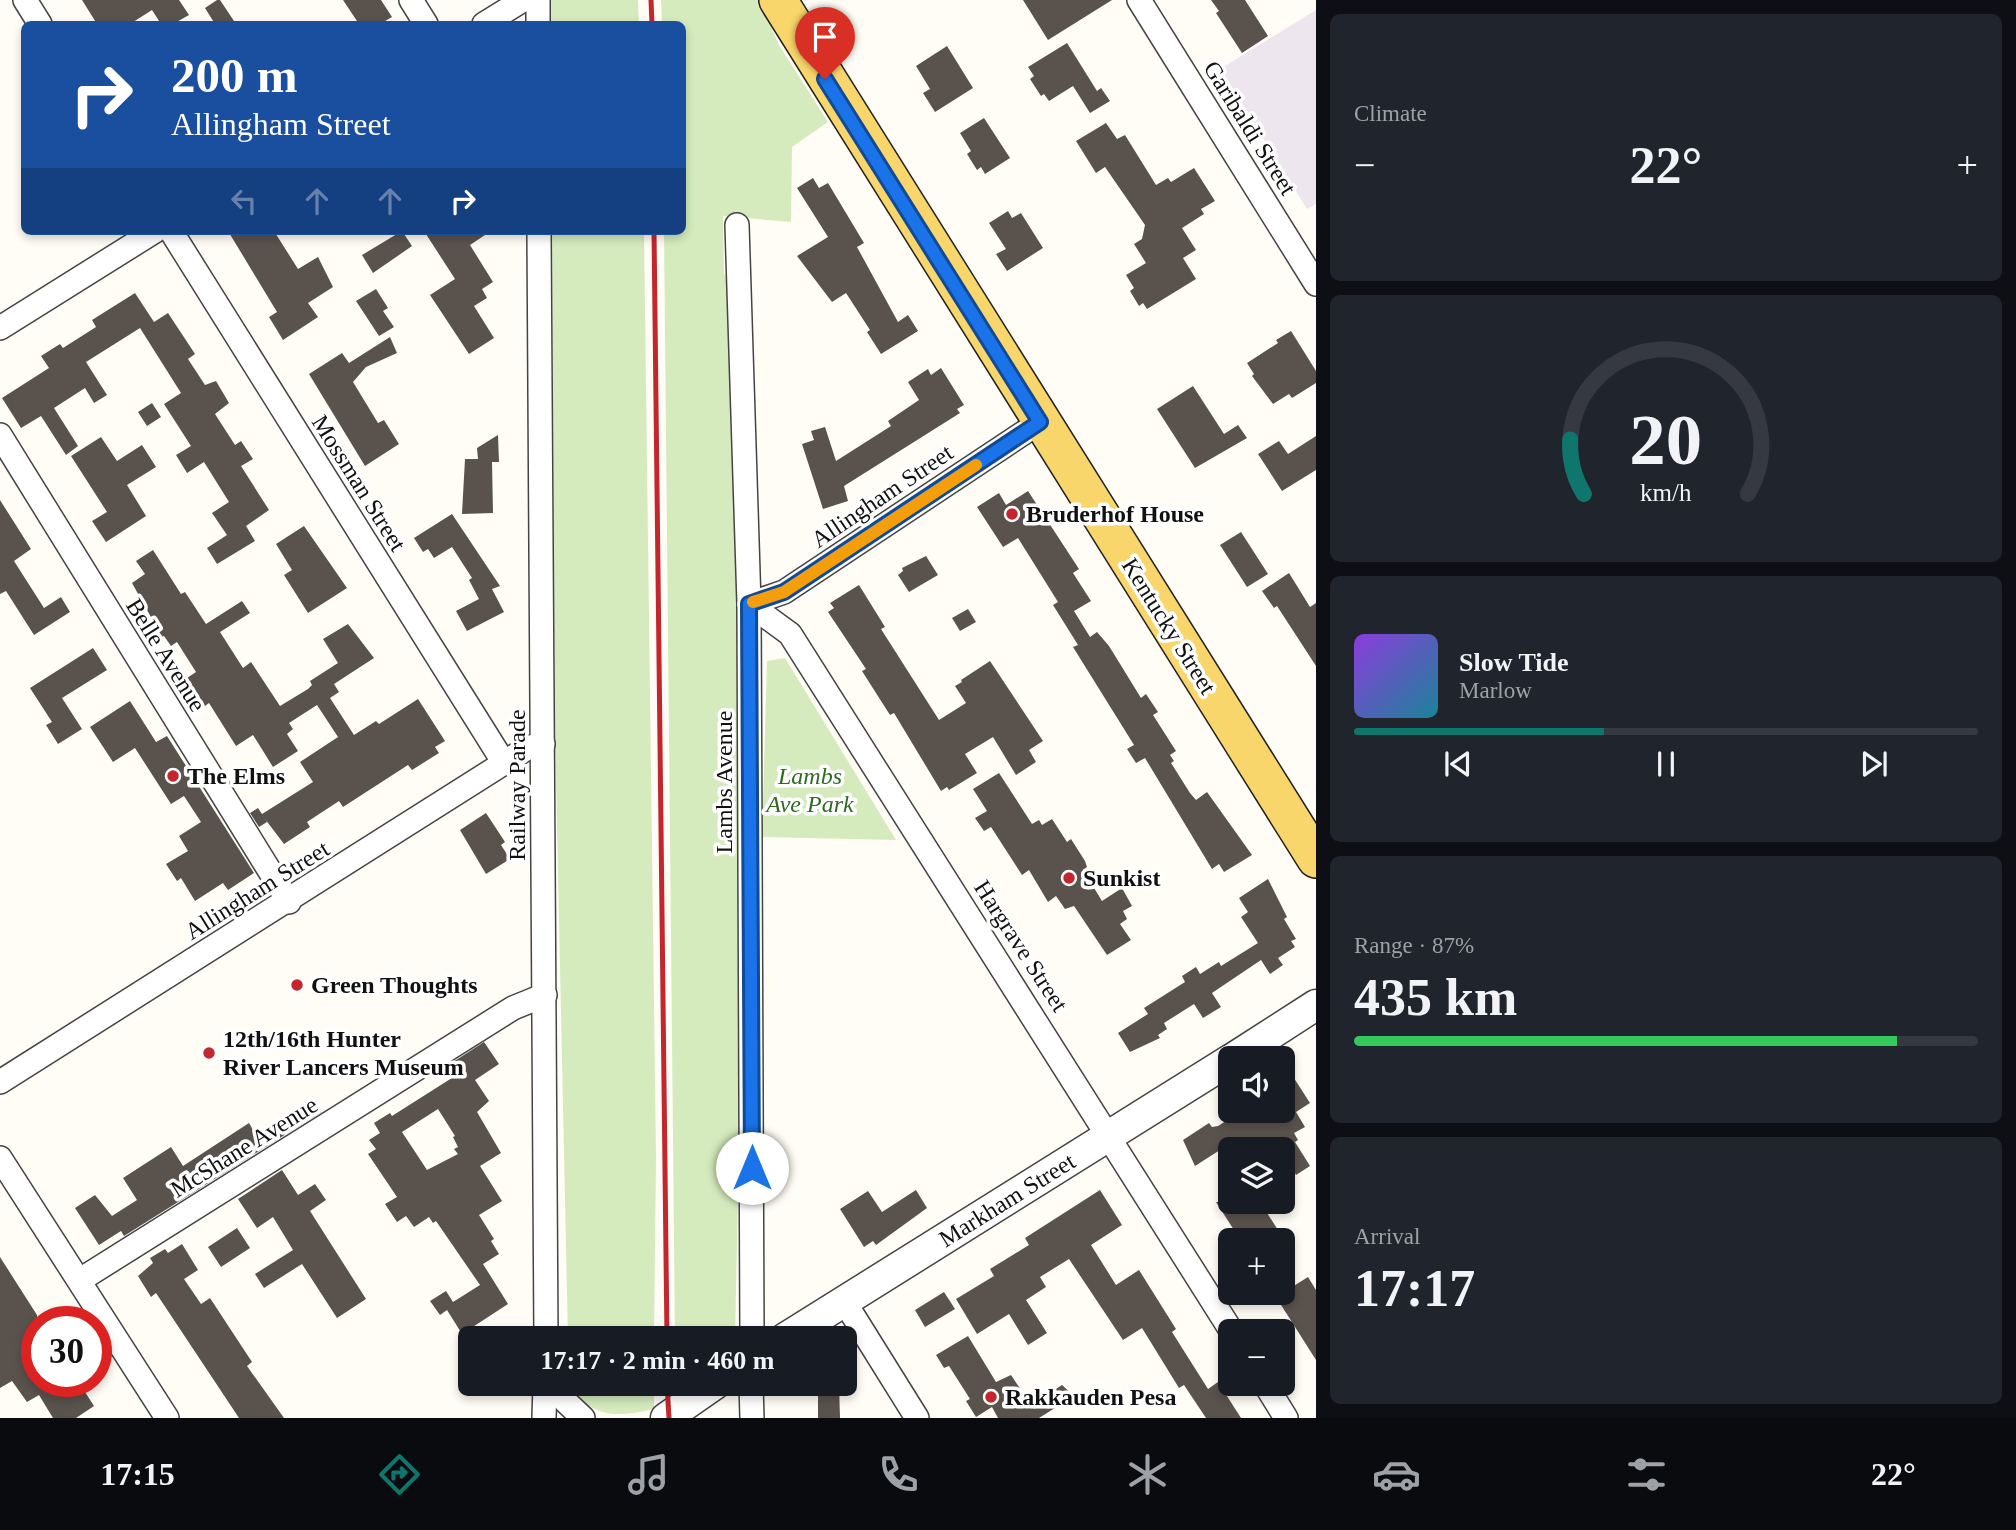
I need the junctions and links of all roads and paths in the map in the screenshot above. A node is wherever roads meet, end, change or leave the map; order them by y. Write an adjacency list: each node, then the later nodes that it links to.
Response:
1 (24, 0): 7 (street)
2 (411, 0): 8 (street)
3 (523, 0): 9 (street)
4 (538, 0): 10 (street)
5 (778, 0): 18 (main road, Kentucky Street)
6 (1139, 0): 15 (street, Garibaldi Street)
7 (38, 21)
8 (424, 21)
9 (489, 21)
10 (538, 21)
11 (737, 225): 20 (street, Lambs Avenue)
12 (149, 235): 17 (street)
13 (174, 235): 22 (street, Mossman Street)
14 (540, 235): 21 (street, Railway Parade)
15 (1309, 256): 16 (street, Garibaldi Street)
16 (1316, 284)
17 (0, 328)
18 (1040, 422): 20 (street, Allingham Street); 23 (main road, Kentucky Street)
19 (0, 435): 24 (street, Belle Avenue)
20 (749, 604): 30 (street, Hargrave Street); 36 (street, Lambs Avenue)
21 (542, 744): 22 (street, Allingham Street); 25 (street, Railway Parade)
22 (504, 763): 24 (street, Allingham Street)
23 (1316, 859)
24 (289, 902): 29 (street, Allingham Street)
25 (545, 995): 32 (street, McShane Avenue); 35 (street, Railway Parade)
26 (1316, 1005): 27 (street, Markham Street)
27 (1251, 1046)
28 (1218, 1067): 30 (street, Markham Street)
29 (0, 1082)
30 (1111, 1136): 33 (street, Markham Street); 34 (street, Hargrave Street)
31 (0, 1157): 32 (street)
32 (80, 1280): 44 (street)
33 (844, 1301): 37 (street, Markham Street); 48 (street)
34 (1225, 1319)
35 (546, 1326)
36 (752, 1326)
37 (805, 1326)
38 (545, 1396): 45 (street)
39 (563, 1396): 46 (street)
40 (702, 1396): 43 (street)
41 (751, 1396): 47 (street)
42 (1272, 1396): 49 (street)
43 (682, 1415)
44 (167, 1418)
45 (544, 1418)
46 (583, 1418)
47 (752, 1418)
48 (917, 1418)
49 (1286, 1418)

